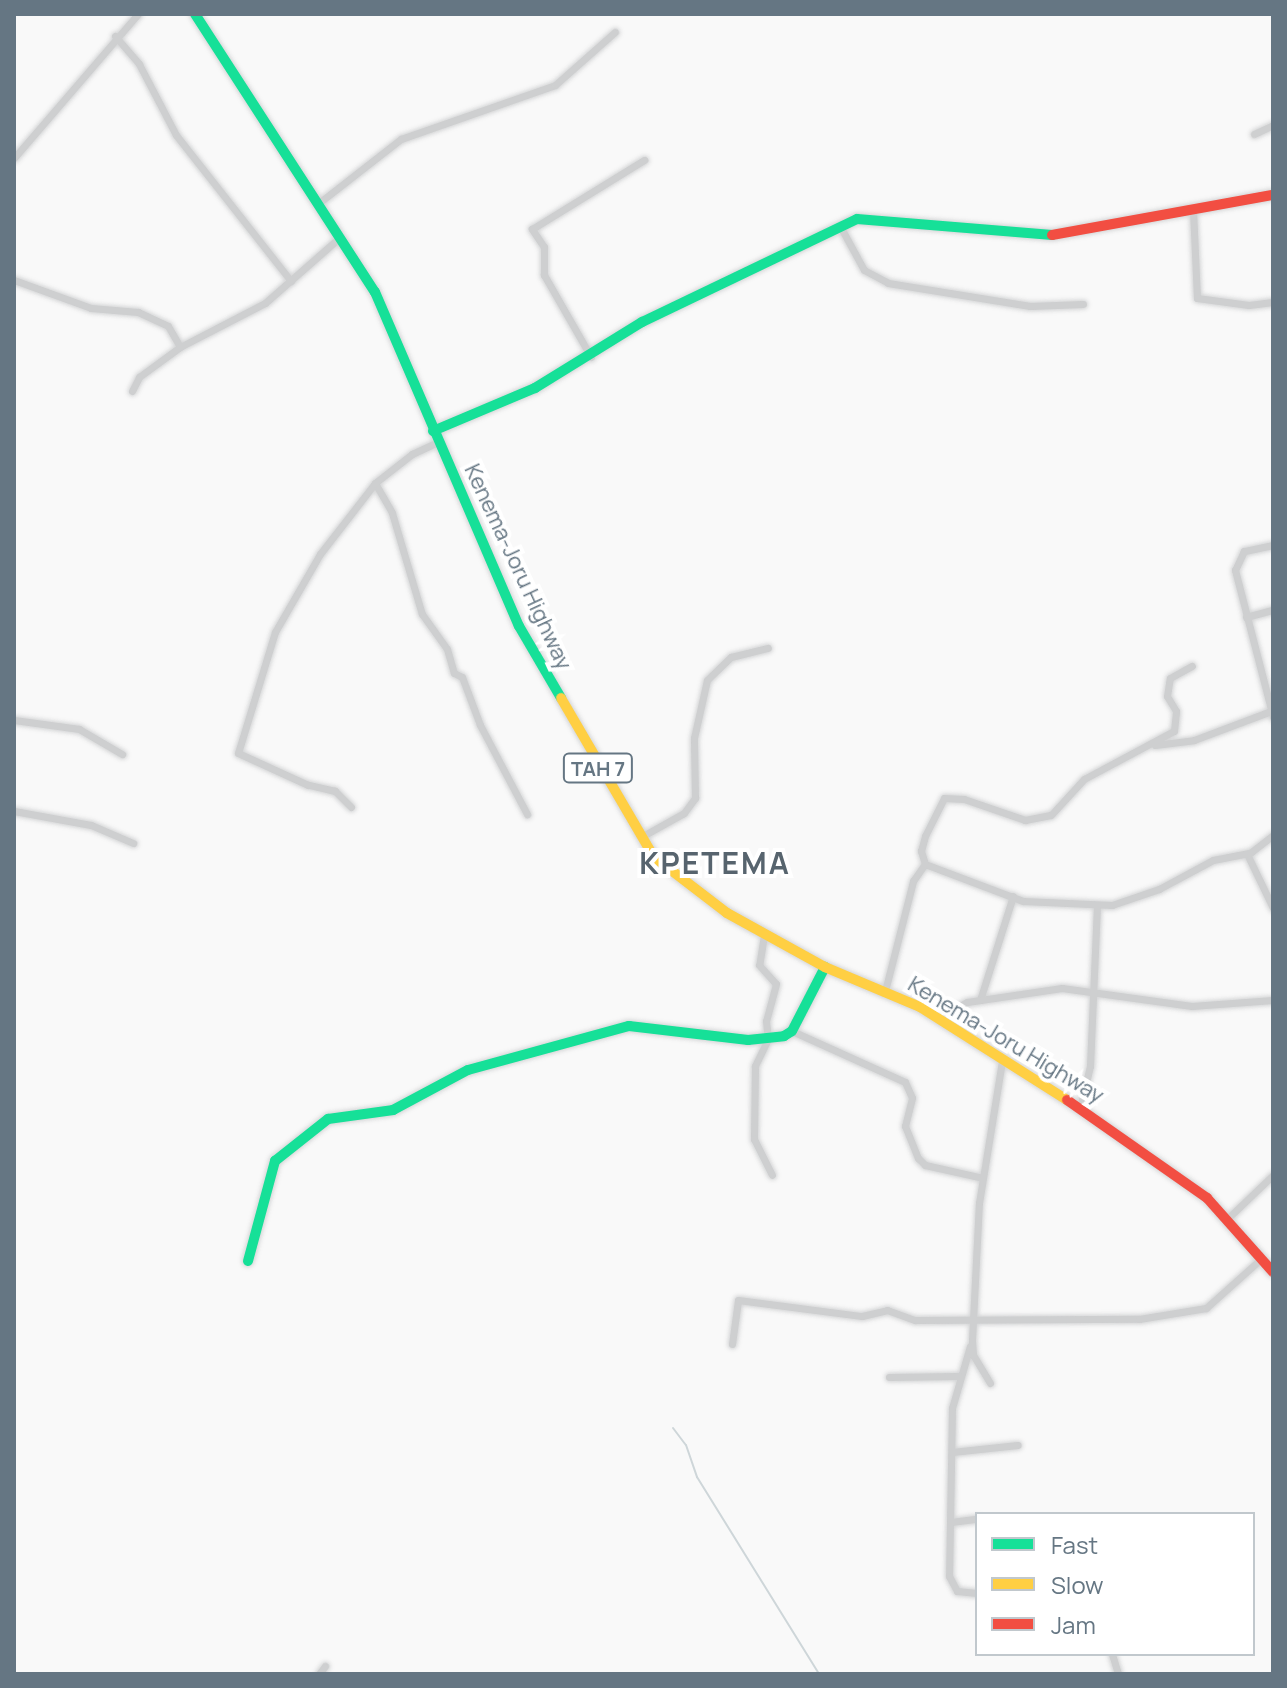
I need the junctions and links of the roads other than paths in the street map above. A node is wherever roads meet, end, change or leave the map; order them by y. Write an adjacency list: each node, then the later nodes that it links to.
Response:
1 (138, 14): 4 (street)
2 (195, 14): 10 (main road, Kenema-Joru Highway / TAH 7)
3 (615, 32): 10 (street)
4 (115, 36): 7 (street); 15 (street)
5 (1273, 125): 6 (street)
6 (1254, 134)
7 (14, 158)
8 (644, 160): 19 (street)
9 (1273, 195): 11 (main road)
10 (320, 202): 13 (main road, Kenema-Joru Highway / TAH 7)
11 (1193, 210): 12 (main road); 16 (street)
12 (840, 226): 17 (street); 19 (main road)
13 (340, 237): 15 (street); 21 (main road, Kenema-Joru Highway / TAH 7)
14 (14, 280): 18 (street)
15 (291, 281): 18 (street)
16 (1273, 302)
17 (1083, 304)
18 (180, 347): 20 (street)
19 (591, 357): 21 (main road)
20 (132, 391)
21 (433, 431): 22 (main road, Kenema-Joru Highway / TAH 7)
22 (438, 442): 23 (street); 37 (main road, Kenema-Joru Highway / TAH 7)
23 (375, 483): 33 (street); 35 (street)
24 (1273, 545): 26 (street)
25 (1273, 610): 26 (street)
26 (1246, 617): 29 (street)
27 (768, 648): 37 (street)
28 (1192, 666): 31 (street)
29 (1272, 714): 31 (street)
30 (14, 720): 32 (street)
31 (1153, 745): 40 (street)
32 (122, 754)
33 (351, 807)
34 (14, 811): 38 (street)
35 (527, 814)
36 (1273, 835): 39 (street)
37 (640, 838): 44 (main road, Kenema-Joru Highway / TAH 7)
38 (133, 843)
39 (1247, 854): 42 (street); 43 (street)
40 (925, 864): 41 (street); 47 (street)
41 (1013, 896): 42 (street); 48 (street)
42 (1097, 905): 46 (street)
43 (1273, 908)
44 (764, 935): 45 (main road, Kenema-Joru Highway / TAH 7); 52 (street)
45 (825, 967): 47 (main road, Kenema-Joru Highway / TAH 7); 51 (main road)
46 (1091, 990): 48 (street); 49 (street); 54 (street)
47 (885, 991): 50 (main road, Kenema-Joru Highway / TAH 7)
48 (980, 1000): 50 (street)
49 (1273, 1000)
50 (938, 1018): 53 (main road, Kenema-Joru Highway / TAH 7)
51 (792, 1031): 52 (main road); 57 (street)
52 (768, 1039): 55 (street); 60 (main road)
53 (1002, 1061): 54 (main road, Kenema-Joru Highway / TAH 7); 57 (street)
54 (1080, 1108): 58 (main road, Kenema-Joru Highway / TAH 7)
55 (772, 1175)
56 (1273, 1175): 58 (street)
57 (983, 1178): 62 (street)
58 (1228, 1218): 59 (main road, Kenema-Joru Highway / TAH 7)
59 (1262, 1258): 61 (main road, Kenema-Joru Highway / TAH 7); 62 (street)
60 (248, 1261)
61 (1273, 1272)
62 (974, 1319): 63 (street); 64 (street)
63 (972, 1340): 65 (street); 67 (street)
64 (732, 1344)
65 (958, 1376): 66 (street); 69 (street)
66 (889, 1377)
67 (990, 1383)
68 (1018, 1445): 69 (street)
69 (952, 1452): 71 (street)
70 (975, 1519): 71 (street)
71 (951, 1522): 72 (street)
72 (975, 1593)

